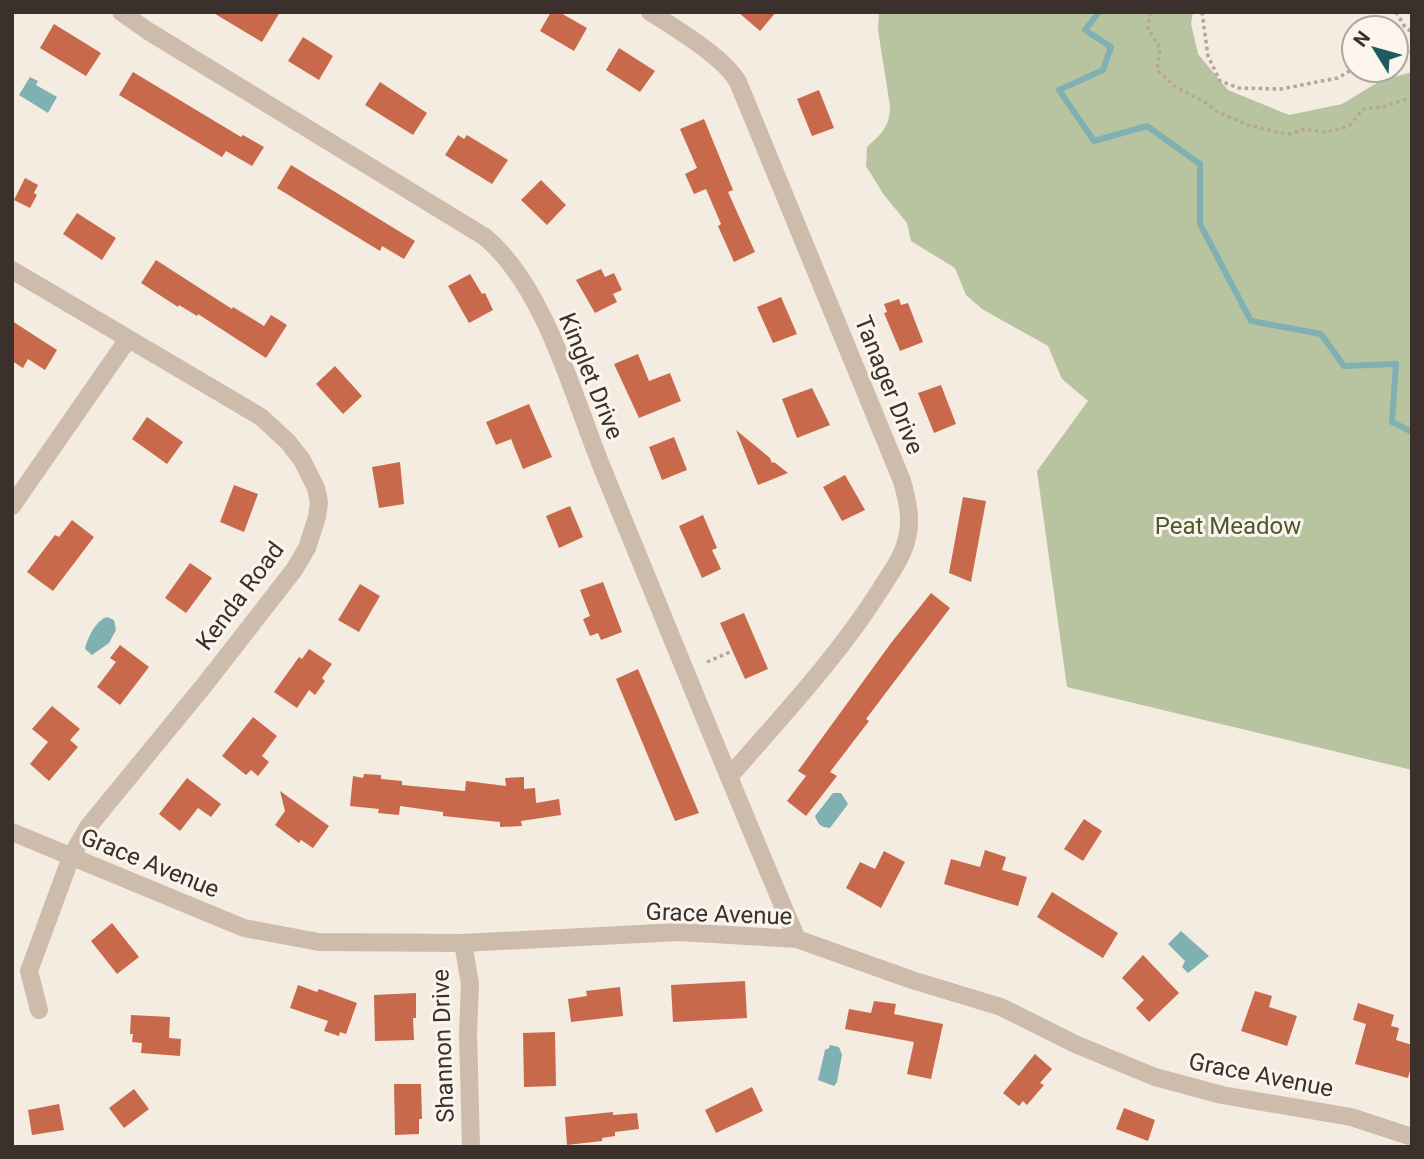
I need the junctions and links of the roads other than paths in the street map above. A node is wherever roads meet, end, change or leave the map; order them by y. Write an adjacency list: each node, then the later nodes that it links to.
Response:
1 (121, 12): 6 (street, Kinglet Drive)
2 (650, 12): 6 (street, Tanager Drive)
3 (12, 270): 4 (street, Kenda Road)
4 (128, 339): 5 (street); 8 (street, Kenda Road)
5 (12, 506)
6 (729, 777): 9 (street, Kinglet Drive)
7 (12, 832): 8 (street, Grace Avenue)
8 (71, 857): 10 (street, Grace Avenue); 11 (street, Kenda Road)
9 (797, 939): 10 (street, Grace Avenue); 12 (street, Grace Avenue)
10 (463, 943): 13 (street, Shannon Drive)
11 (39, 1010)
12 (1412, 1137)
13 (471, 1147)

